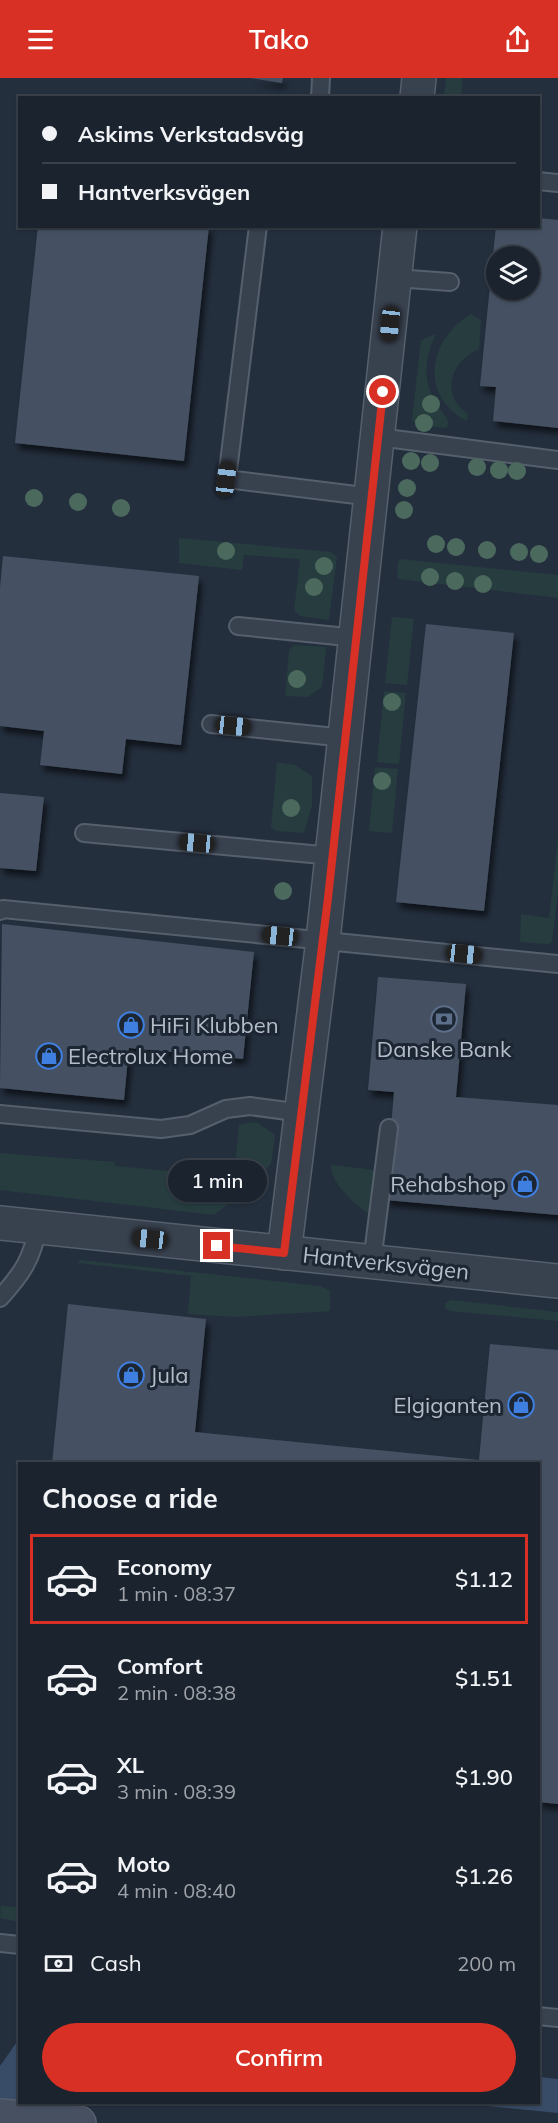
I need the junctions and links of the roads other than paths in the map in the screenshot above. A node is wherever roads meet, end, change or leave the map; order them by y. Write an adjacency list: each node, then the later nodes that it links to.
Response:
1 (321, 78): 3 (lane)
2 (419, 78): 4 (street)
3 (320, 96)
4 (417, 96)
5 (540, 181): 6 (lane)
6 (558, 183)
7 (258, 228): 13 (lane)
8 (400, 228): 9 (street)
9 (394, 278): 10 (lane); 11 (street)
10 (450, 282)
11 (378, 437): 12 (lane); 13 (street)
12 (558, 460)
13 (372, 497): 15 (street)
14 (238, 626): 15 (lane)
15 (357, 638): 17 (street)
16 (211, 724): 17 (lane)
17 (345, 738): 19 (street)
18 (84, 833): 19 (lane)
19 (333, 856): 21 (street)
20 (0, 911): 21 (lane)
21 (323, 940): 22 (lane); 23 (street)
22 (558, 964)
23 (302, 1113): 24 (lane); 28 (street)
24 (0, 1114)
25 (389, 1128): 29 (lane)
26 (0, 1223): 27 (street, Hantverksvägen)
27 (38, 1227): 28 (street, Hantverksvägen); 31 (lane)
28 (284, 1253): 29 (street, Hantverksvägen)
29 (372, 1262): 30 (street, Hantverksvägen)
30 (558, 1281)
31 (0, 1298)
32 (0, 1943): 33 (lane)
33 (18, 1945)
34 (540, 2016): 35 (lane)
35 (558, 2018)
36 (0, 2116): 37 (street)
37 (66, 2122)

